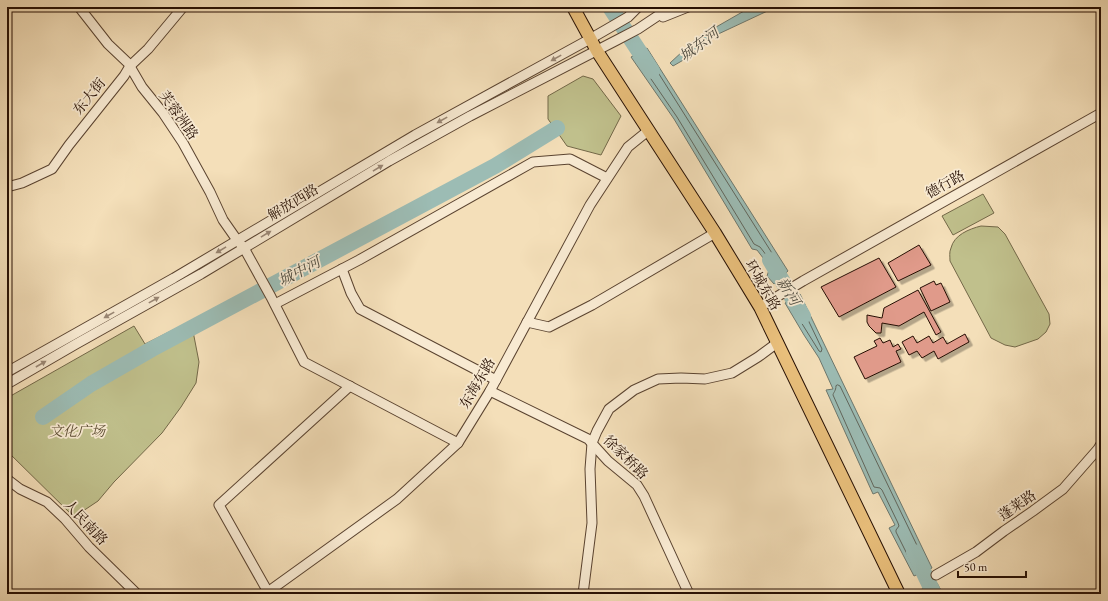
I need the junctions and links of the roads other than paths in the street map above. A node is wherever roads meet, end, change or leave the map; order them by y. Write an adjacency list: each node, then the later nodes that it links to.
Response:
1 (79, 7): 10 (street, 芙蓉洲路)
2 (183, 7): 10 (street, 东大街)
3 (572, 7): 8 (main road, 环城东路)
4 (638, 7): 8 (street)
5 (671, 7): 7 (street)
6 (688, 7): 7 (street)
7 (641, 27): 9 (street, 解放西路)
8 (590, 39): 9 (main road, 环城东路); 16 (street, one-way to 16)
9 (597, 51): 12 (main road, 环城东路); 17 (street, 解放西路, one-way to 9)
10 (130, 66): 14 (street, 东大街); 16 (street, 芙蓉洲路)
11 (1101, 113): 20 (street, 德行路)
12 (649, 130): 13 (street, 东海东路); 15 (main road, 环城东路)
13 (608, 178): 18 (street); 21 (street, 东海东路)
14 (7, 186)
15 (716, 233): 20 (main road, 环城东路); 21 (street)
16 (237, 240): 17 (street, 芙蓉洲路); 23 (street, one-way to 23)
17 (244, 248): 19 (street, 芙蓉洲路); 25 (street, 解放西路, one-way to 17)
18 (342, 269): 19 (street); 24 (street)
19 (273, 301): 26 (street, 芙蓉洲路)
20 (760, 307): 22 (main road, 环城东路)
21 (527, 322): 24 (street, 东海东路)
22 (777, 343): 29 (street); 34 (main road, 环城东路)
23 (7, 372)
24 (496, 380): 27 (street, 东海东路)
25 (7, 384)
26 (350, 386): 28 (street, 芙蓉洲路); 33 (street)
27 (490, 391): 28 (street, 东海东路); 29 (street, 徐家桥路)
28 (458, 443): 33 (street, 东海东路)
29 (592, 443): 36 (street); 37 (street, 徐家桥路)
30 (1101, 444): 32 (street, 蓬莱路)
31 (7, 479): 35 (street, 人民南路)
32 (936, 575)
33 (266, 593)
34 (895, 593)
35 (137, 594)
36 (583, 594)
37 (689, 594)

